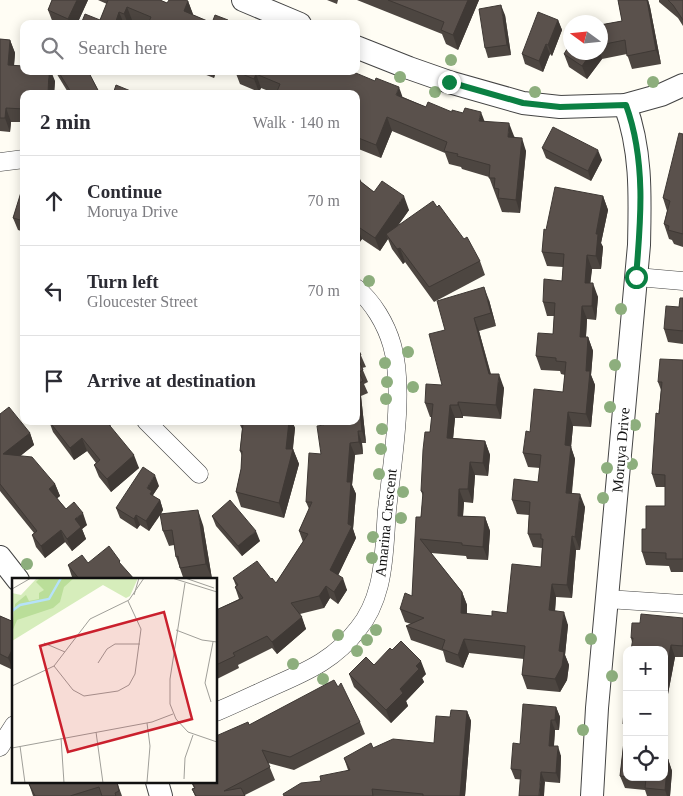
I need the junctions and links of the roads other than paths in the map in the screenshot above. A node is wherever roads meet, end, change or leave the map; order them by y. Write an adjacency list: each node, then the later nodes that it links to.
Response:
1 (242, 0): 2 (street)
2 (290, 20)
3 (360, 49): 5 (street)
4 (683, 85): 5 (street)
5 (626, 105): 8 (street, Moruya Drive)
6 (20, 160): 7 (street)
7 (0, 162)
8 (636, 277): 9 (street); 15 (street, Moruya Drive)
9 (683, 281)
10 (360, 292): 17 (street, Amarina Crescent)
11 (150, 425): 12 (street)
12 (199, 474)
13 (0, 557): 14 (street)
14 (16, 578)
15 (607, 598): 16 (street); 20 (street, Moruya Drive)
16 (683, 604)
17 (218, 711)
18 (12, 729): 19 (street)
19 (0, 747)
20 (592, 796)

